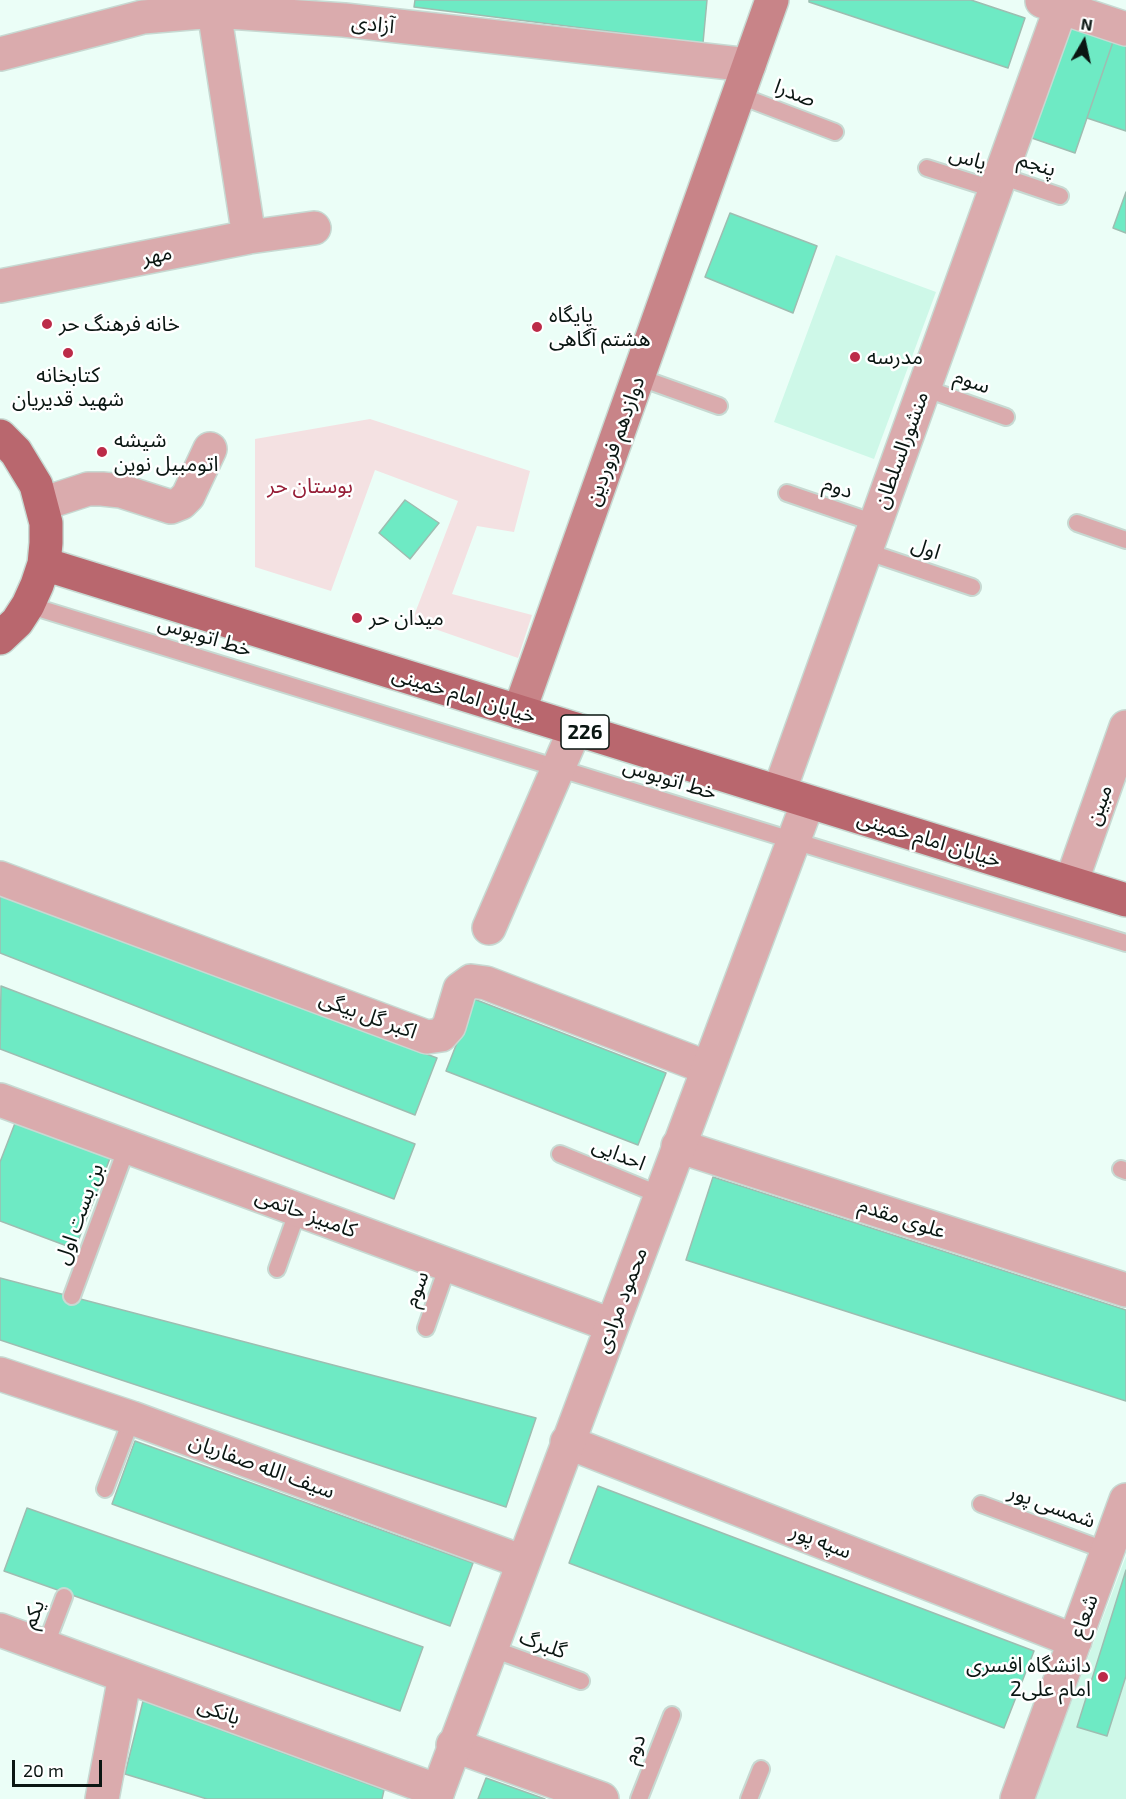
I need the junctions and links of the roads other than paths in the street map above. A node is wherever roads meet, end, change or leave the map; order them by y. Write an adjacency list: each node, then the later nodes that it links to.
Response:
1 (772, 0): 7 (main road, دوازدهم فروردین)
2 (1051, 4): 5 (street); 11 (street, منشورالسلطان)
3 (347, 10): 4 (street, آزادی); 7 (street, آزادی)
4 (214, 11): 6 (street, آزادی); 14 (street)
5 (1126, 29)
6 (0, 54)
7 (749, 65): 8 (main road, دوازدهم فروردین)
8 (738, 95): 9 (lane, صدرا); 16 (main road, دوازدهم فروردین)
9 (835, 132)
10 (927, 168): 11 (lane, یاس)
11 (998, 183): 12 (lane, پنجم); 17 (street, منشورالسلطان)
12 (1060, 195)
13 (314, 228): 14 (street, مهر)
14 (249, 237): 15 (street, مهر)
15 (0, 286)
16 (638, 377): 18 (lane); 31 (main road, دوازدهم فروردین)
17 (924, 388): 19 (lane, سوم); 25 (street, منشورالسلطان)
18 (718, 406)
19 (1006, 417)
20 (0, 436): 23 (main road)
21 (210, 449): 23 (street)
22 (787, 493): 25 (lane, دوم)
23 (42, 504): 27 (main road)
24 (1077, 523): 26 (lane)
25 (870, 537): 28 (lane, اول); 35 (street, منشورالسلطان)
26 (1126, 540)
27 (44, 564): 29 (main road); 31 (main road, خیابان امام خمینی / 226)
28 (972, 587)
29 (28, 605): 30 (main road); 34 (lane, خط اتوبوس)
30 (0, 638)
31 (519, 712): 33 (main road, خیابان امام خمینی / 226)
32 (1126, 727): 38 (street, مبین)
33 (575, 729): 34 (street); 35 (main road, خیابان امام خمینی / 226)
34 (558, 768): 36 (lane, خط اتوبوس); 40 (street)
35 (793, 797): 36 (street, محمود مرادی); 38 (main road, خیابان امام خمینی / 226)
36 (793, 840): 41 (lane, خط اتوبوس); 42 (street, محمود مرادی)
37 (0, 878): 42 (street, اکبر گل بیگی)
38 (1071, 883): 39 (main road, خیابان امام خمینی / 226)
39 (1126, 900)
40 (489, 928)
41 (1126, 943)
42 (708, 1068): 44 (street, محمود مرادی)
43 (0, 1100): 45 (street, کامبیز حاتمی)
44 (678, 1146): 47 (street, محمود مرادی); 51 (street, علوی مقدم)
45 (128, 1147): 48 (street, کامبیز حاتمی); 52 (lane, بن بست اول)
46 (560, 1154): 47 (lane, احدایی)
47 (660, 1195): 53 (street, محمود مرادی)
48 (298, 1210): 49 (street, کامبیز حاتمی); 50 (lane)
49 (448, 1265): 53 (street, کامبیز حاتمی); 54 (lane, سوم)
50 (277, 1269)
51 (1126, 1290)
52 (72, 1296)
53 (612, 1325): 57 (street, محمود مرادی)
54 (426, 1328)
55 (0, 1374): 56 (street, سیف الله صفاریان)
56 (132, 1418): 58 (lane); 62 (street, سیف الله صفاریان)
57 (567, 1442): 62 (street, محمود مرادی); 65 (street, سپه پور)
58 (105, 1489)
59 (1126, 1500): 61 (street, شعاع)
60 (981, 1504): 61 (lane, شمسی پور)
61 (1107, 1551): 65 (street, شعاع)
62 (523, 1562): 67 (street, محمود مرادی)
63 (64, 1598): 66 (lane, یکم)
64 (0, 1630): 66 (street, بانکی)
65 (1075, 1641): 78 (street, شعاع)
66 (45, 1647): 68 (street, بانکی)
67 (490, 1648): 69 (lane, گلبرگ); 71 (street, محمود مرادی)
68 (125, 1676): 73 (street, بانکی); 74 (street)
69 (581, 1681)
70 (672, 1715): 76 (lane, دوم)
71 (453, 1745): 73 (street, محمود مرادی); 75 (street)
72 (761, 1769): 77 (lane)
73 (436, 1795)
74 (102, 1799)
75 (602, 1799)
76 (639, 1799)
77 (749, 1799)
78 (1017, 1799)

